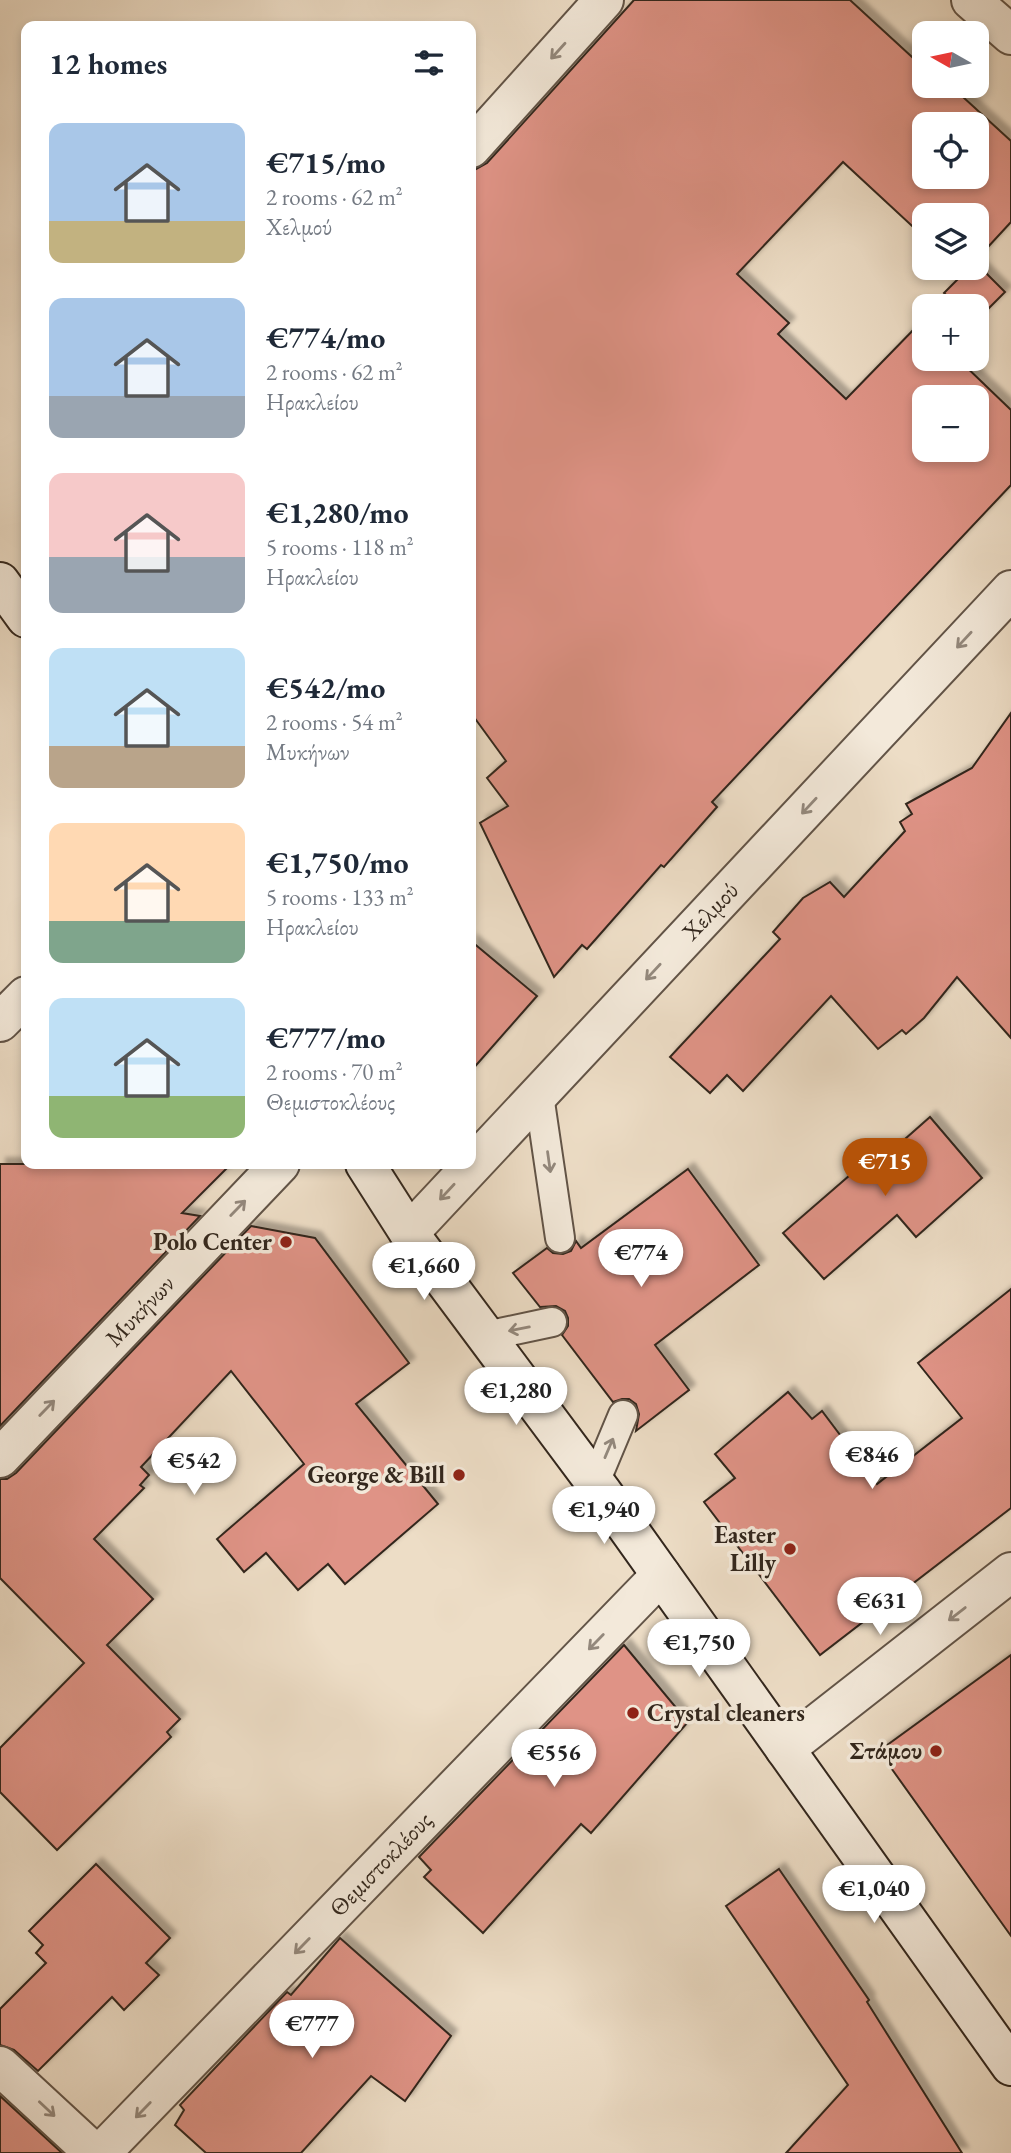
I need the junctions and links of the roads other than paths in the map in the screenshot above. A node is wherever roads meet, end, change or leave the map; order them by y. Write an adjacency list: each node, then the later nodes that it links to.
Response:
1 (604, 0): 4 (street, one-way to 4)
2 (971, 0): 3 (street)
3 (1011, 35)
4 (476, 142)
5 (0, 582): 7 (street)
6 (1011, 590): 10 (street, Χελμού, one-way to 10)
7 (21, 611)
8 (21, 1001): 9 (street)
9 (0, 1022)
10 (539, 1095): 11 (street, Χελμού, one-way to 11); 16 (lane, one-way to 16)
11 (476, 1162)
12 (275, 1169): 20 (street, Μυκήνων, one-way to 12)
13 (368, 1169): 15 (street)
14 (470, 1169): 15 (street, Χελμού, one-way to 15)
15 (410, 1233): 18 (street)
16 (560, 1238)
17 (552, 1322): 18 (lane, one-way to 18)
18 (486, 1336): 21 (street)
19 (623, 1415): 21 (lane, one-way to 19)
20 (0, 1458)
21 (595, 1482): 23 (street)
22 (1011, 1572): 24 (street, one-way to 24)
23 (661, 1575): 24 (street); 28 (street, Θεμιστοκλέους, one-way to 28)
24 (785, 1749): 26 (street)
25 (0, 2066): 27 (street, one-way to 27)
26 (1011, 2066)
27 (94, 2153)
28 (101, 2153)

